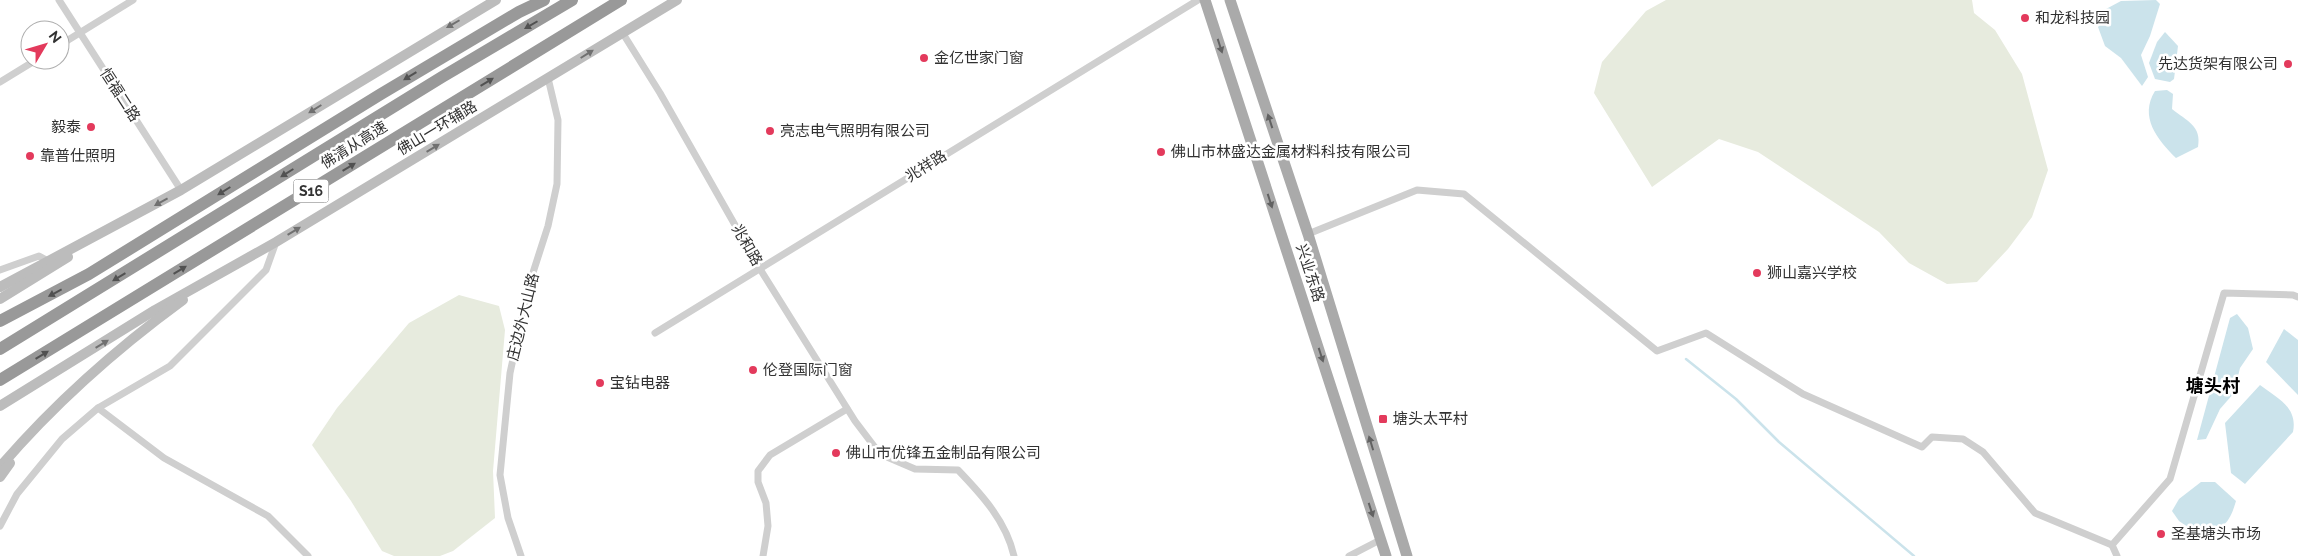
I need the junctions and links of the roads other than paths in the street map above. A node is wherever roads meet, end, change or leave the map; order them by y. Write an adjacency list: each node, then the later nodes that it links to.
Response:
1 (59, 0): 14 (street, 恒福二路)
2 (133, 0): 14 (street)
3 (496, 0): 19 (main road, one-way to 19)
4 (544, 0): 30 (highway, one-way to 30)
5 (572, 0): 32 (highway, 佛清从高速 / S16, one-way to 32)
6 (621, 0): 33 (highway, 佛清从高速 / S16, one-way to 6)
7 (676, 0): 12 (main road, 佛山一环辅路)
8 (686, 0): 12 (main road, 佛山一环辅路)
9 (1198, 0): 24 (street, 兆祥路)
10 (1205, 0): 41 (main road, 兴业东路, one-way to 41)
11 (1230, 0): 21 (main road, 兴业东路, one-way to 11)
12 (666, 6): 13 (main road, 佛山一环辅路)
13 (622, 32): 17 (main road, 佛山一环辅路, one-way to 13); 24 (street, 兆和路)
14 (79, 33): 15 (street); 19 (street, 恒福二路)
15 (70, 39)
16 (20, 70): 18 (street)
17 (548, 78): 22 (main road, 佛山一环辅路, one-way to 17); 44 (street, 庄边外大山路)
18 (0, 82)
19 (181, 190): 20 (main road, one-way to 20)
20 (104, 233): 23 (main road); 29 (main road)
21 (1308, 234): 42 (street); 49 (main road, 兴业东路, one-way to 21)
22 (276, 242): 26 (main road, 佛山一环辅路); 35 (street)
23 (48, 261): 25 (street); 27 (main road)
24 (760, 268): 31 (street, 兆祥路); 36 (street, 兆和路)
25 (0, 270)
26 (221, 273): 34 (main road, one-way to 26); 37 (main road)
27 (0, 287)
28 (2298, 297): 42 (street)
29 (0, 299)
30 (0, 321)
31 (655, 334)
32 (0, 349)
33 (0, 380)
34 (0, 406)
35 (98, 408): 40 (street); 43 (street)
36 (847, 409): 45 (street); 46 (street, 兆和路)
37 (28, 437): 38 (main road); 39 (main road)
38 (0, 467)
39 (0, 477)
40 (0, 526)
41 (1380, 540): 47 (street); 48 (main road, 兴业东路)
42 (2112, 545): 50 (street)
43 (308, 556)
44 (521, 556)
45 (763, 556)
46 (1014, 556)
47 (1349, 556)
48 (1386, 556)
49 (1407, 556)
50 (2117, 556)

